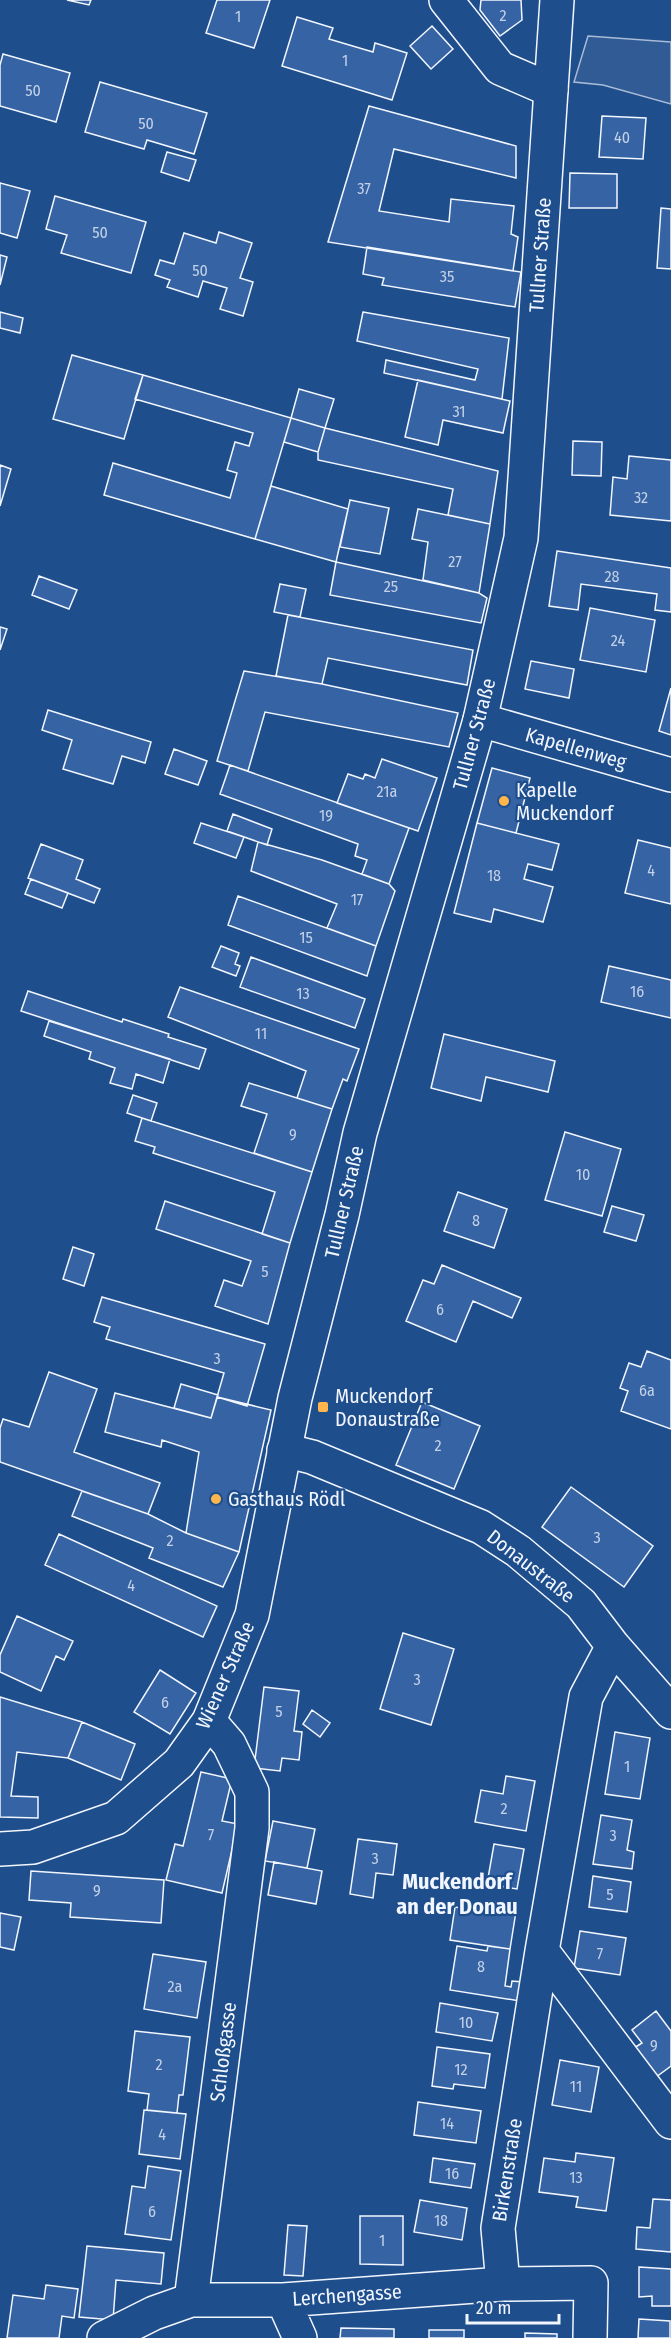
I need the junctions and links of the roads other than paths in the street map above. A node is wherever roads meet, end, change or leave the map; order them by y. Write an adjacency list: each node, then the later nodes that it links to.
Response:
1 (446, 0): 3 (street)
2 (557, 0): 3 (street, Tullner Straße)
3 (550, 90): 4 (street, Tullner Straße)
4 (480, 720): 5 (street, Kapellenweg); 6 (street, Tullner Straße)
5 (671, 775)
6 (284, 1450): 7 (street, Donaustraße); 9 (street, Wiener Straße)
7 (613, 1646): 8 (street, Donaustraße); 11 (street, Birkenstraße)
8 (671, 1712)
9 (208, 1721): 10 (street, Wiener Straße); 14 (street, Schloßgasse)
10 (0, 1849)
11 (542, 1952): 12 (street); 13 (street, Birkenstraße)
12 (671, 2122)
13 (503, 2284): 15 (street, Lerchengasse); 18 (street)
14 (191, 2300): 15 (street, Lerchengasse); 16 (street)
15 (283, 2300): 17 (street)
16 (104, 2338)
17 (300, 2338)
18 (590, 2338)

